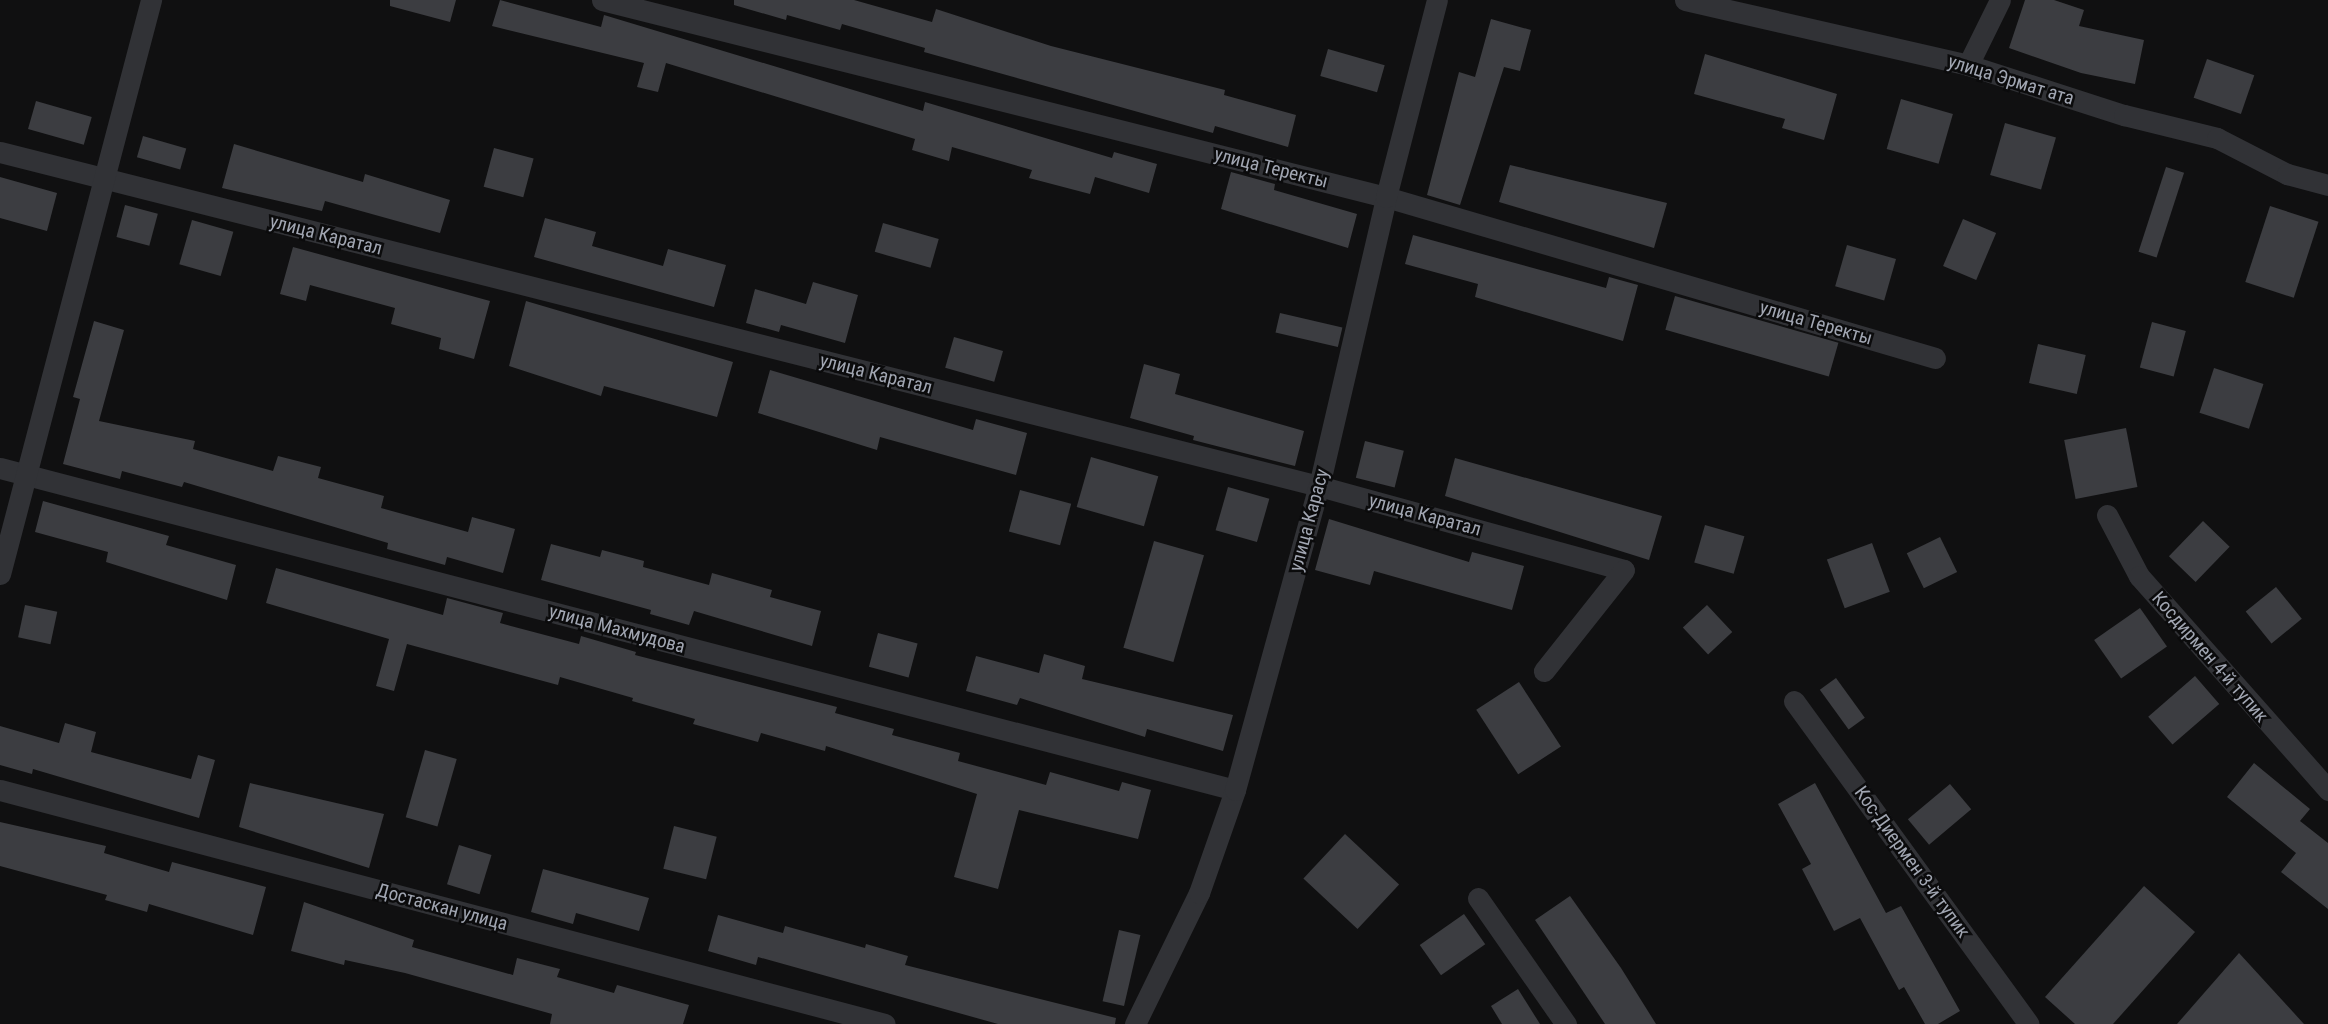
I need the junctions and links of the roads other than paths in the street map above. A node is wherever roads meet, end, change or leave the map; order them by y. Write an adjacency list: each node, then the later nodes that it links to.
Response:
1 (151, 0): 8 (street)
2 (601, 0): 10 (street, улица Теректы)
3 (1437, 0): 10 (street, улица Карасу)
4 (1685, 0): 6 (street, улица Эрмат ата)
5 (2000, 0): 6 (street)
6 (1968, 65): 9 (street, улица Эрмат ата)
7 (0, 152): 8 (street, улица Каратал)
8 (105, 179): 13 (street); 14 (street, улица Каратал)
9 (2328, 185)
10 (1386, 197): 11 (street, улица Теректы); 14 (street, улица Карасу)
11 (1935, 358)
12 (0, 468): 13 (street, улица Махмудова)
13 (26, 475): 16 (street); 20 (street, улица Махмудова)
14 (1319, 486): 17 (street, улица Каратал); 20 (street, улица Карасу)
15 (2107, 514): 21 (street, Косдирмен 4-й тупик)
16 (0, 574)
17 (1544, 671)
18 (1794, 701): 26 (street, Кос-Диермен 3-й тупик)
19 (0, 790): 23 (street, Достаскан улица)
20 (1235, 790): 24 (street, улица Карасу)
21 (2328, 790)
22 (1478, 898): 25 (street)
23 (885, 1024)
24 (1135, 1024)
25 (1566, 1024)
26 (2029, 1024)

